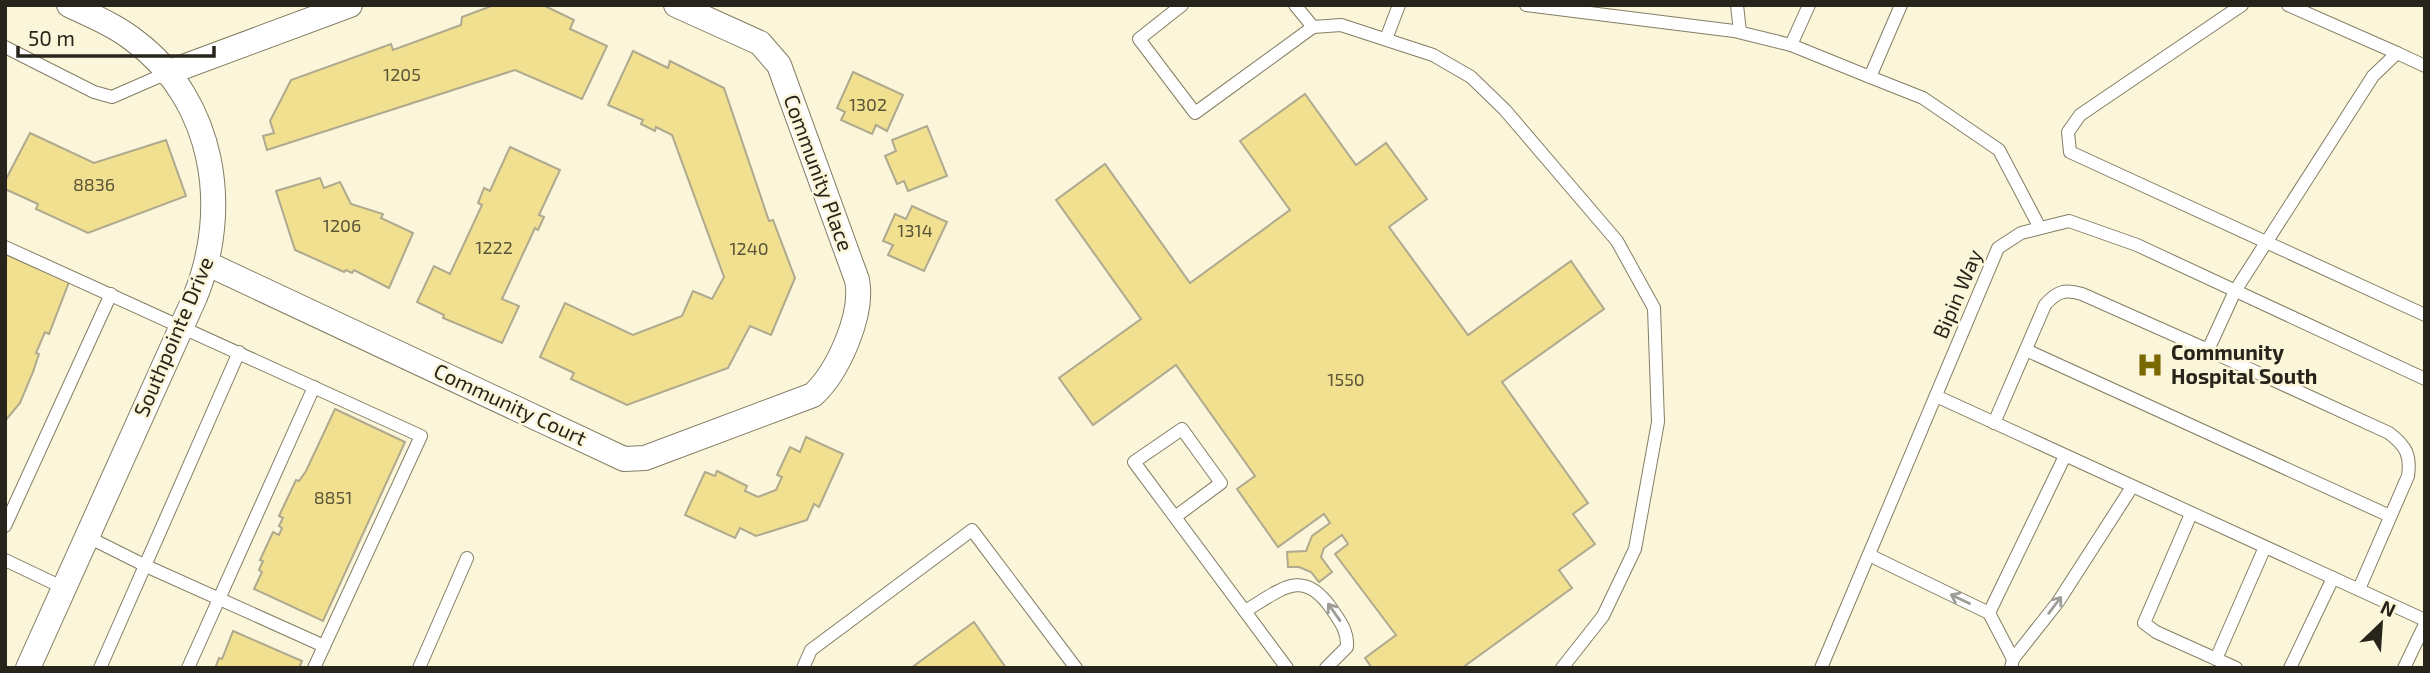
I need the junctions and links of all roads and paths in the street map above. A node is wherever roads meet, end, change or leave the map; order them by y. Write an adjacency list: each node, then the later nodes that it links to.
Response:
1 (69, 5): 22 (street, Southpointe Drive)
2 (351, 5): 22 (street)
3 (676, 5): 37 (street, Community Place)
4 (1182, 5): 15 (lane)
5 (1296, 5): 15 (lane)
6 (1399, 5): 17 (lane)
7 (1526, 5): 14 (lane)
8 (1654, 5): 14 (lane)
9 (1737, 5): 16 (lane)
10 (1809, 5): 18 (lane)
11 (1901, 5): 23 (lane)
12 (2242, 5): 25 (lane)
13 (2288, 5): 20 (lane)
14 (1649, 19): 16 (lane)
15 (1313, 27): 17 (lane)
16 (1740, 32): 18 (lane)
17 (1386, 39): 71 (lane)
18 (1791, 45): 23 (lane)
19 (5, 47): 22 (lane)
20 (2397, 53): 21 (lane); 25 (lane)
21 (2425, 66)
22 (167, 73): 27 (street, Southpointe Drive)
23 (1870, 77): 24 (lane)
24 (2039, 228): 28 (lane, Bipin Way); 38 (lane, Bipin Way)
25 (2266, 242): 28 (lane); 30 (lane)
26 (5, 247): 29 (lane)
27 (208, 264): 31 (street, Southpointe Drive); 37 (street, Community Court)
28 (2235, 290): 33 (lane); 35 (lane, Bipin Way)
29 (111, 294): 31 (lane); 45 (lane)
30 (2425, 315)
31 (183, 326): 34 (lane); 46 (street, Southpointe Drive)
32 (2026, 350): 33 (lane); 39 (lane); 43 (lane)
33 (2208, 351): 43 (lane)
34 (239, 352): 36 (lane); 51 (lane)
35 (2425, 379)
36 (314, 387): 55 (lane); 59 (lane)
37 (817, 391)
38 (1936, 396): 39 (lane); 48 (lane, Bipin Way)
39 (1994, 423): 40 (lane)
40 (2065, 456): 41 (lane); 57 (lane)
41 (2132, 487): 42 (lane); 61 (lane, one-way to 41)
42 (2191, 514): 47 (lane); 60 (lane)
43 (2390, 516): 54 (lane)
44 (1175, 517): 44 (lane); 56 (lane)
45 (5, 526)
46 (88, 537): 51 (lane); 53 (street, Southpointe Drive)
47 (2265, 547): 52 (lane); 60 (lane)
48 (1869, 555): 57 (lane, one-way to 48); 72 (lane, Bipin Way)
49 (467, 558): 66 (lane)
50 (5, 561): 53 (lane)
51 (146, 566): 55 (lane); 63 (lane)
52 (2333, 578): 54 (lane); 74 (lane)
53 (64, 588): 62 (street, Southpointe Drive)
54 (2359, 589): 58 (lane)
55 (220, 600): 59 (lane); 64 (lane)
56 (1245, 611): 69 (lane); 70 (lane, one-way to 56)
57 (1989, 613): 61 (lane)
58 (2425, 622): 75 (lane)
59 (324, 646): 65 (lane)
60 (2216, 659): 73 (lane)
61 (2012, 663)
62 (28, 668)
63 (100, 668)
64 (188, 668)
65 (314, 668)
66 (419, 668)
67 (803, 668): 68 (lane)
68 (1076, 668)
69 (1287, 668)
70 (1326, 668)
71 (1562, 668)
72 (1821, 668)
73 (2236, 668)
74 (2290, 668)
75 (2404, 668)

